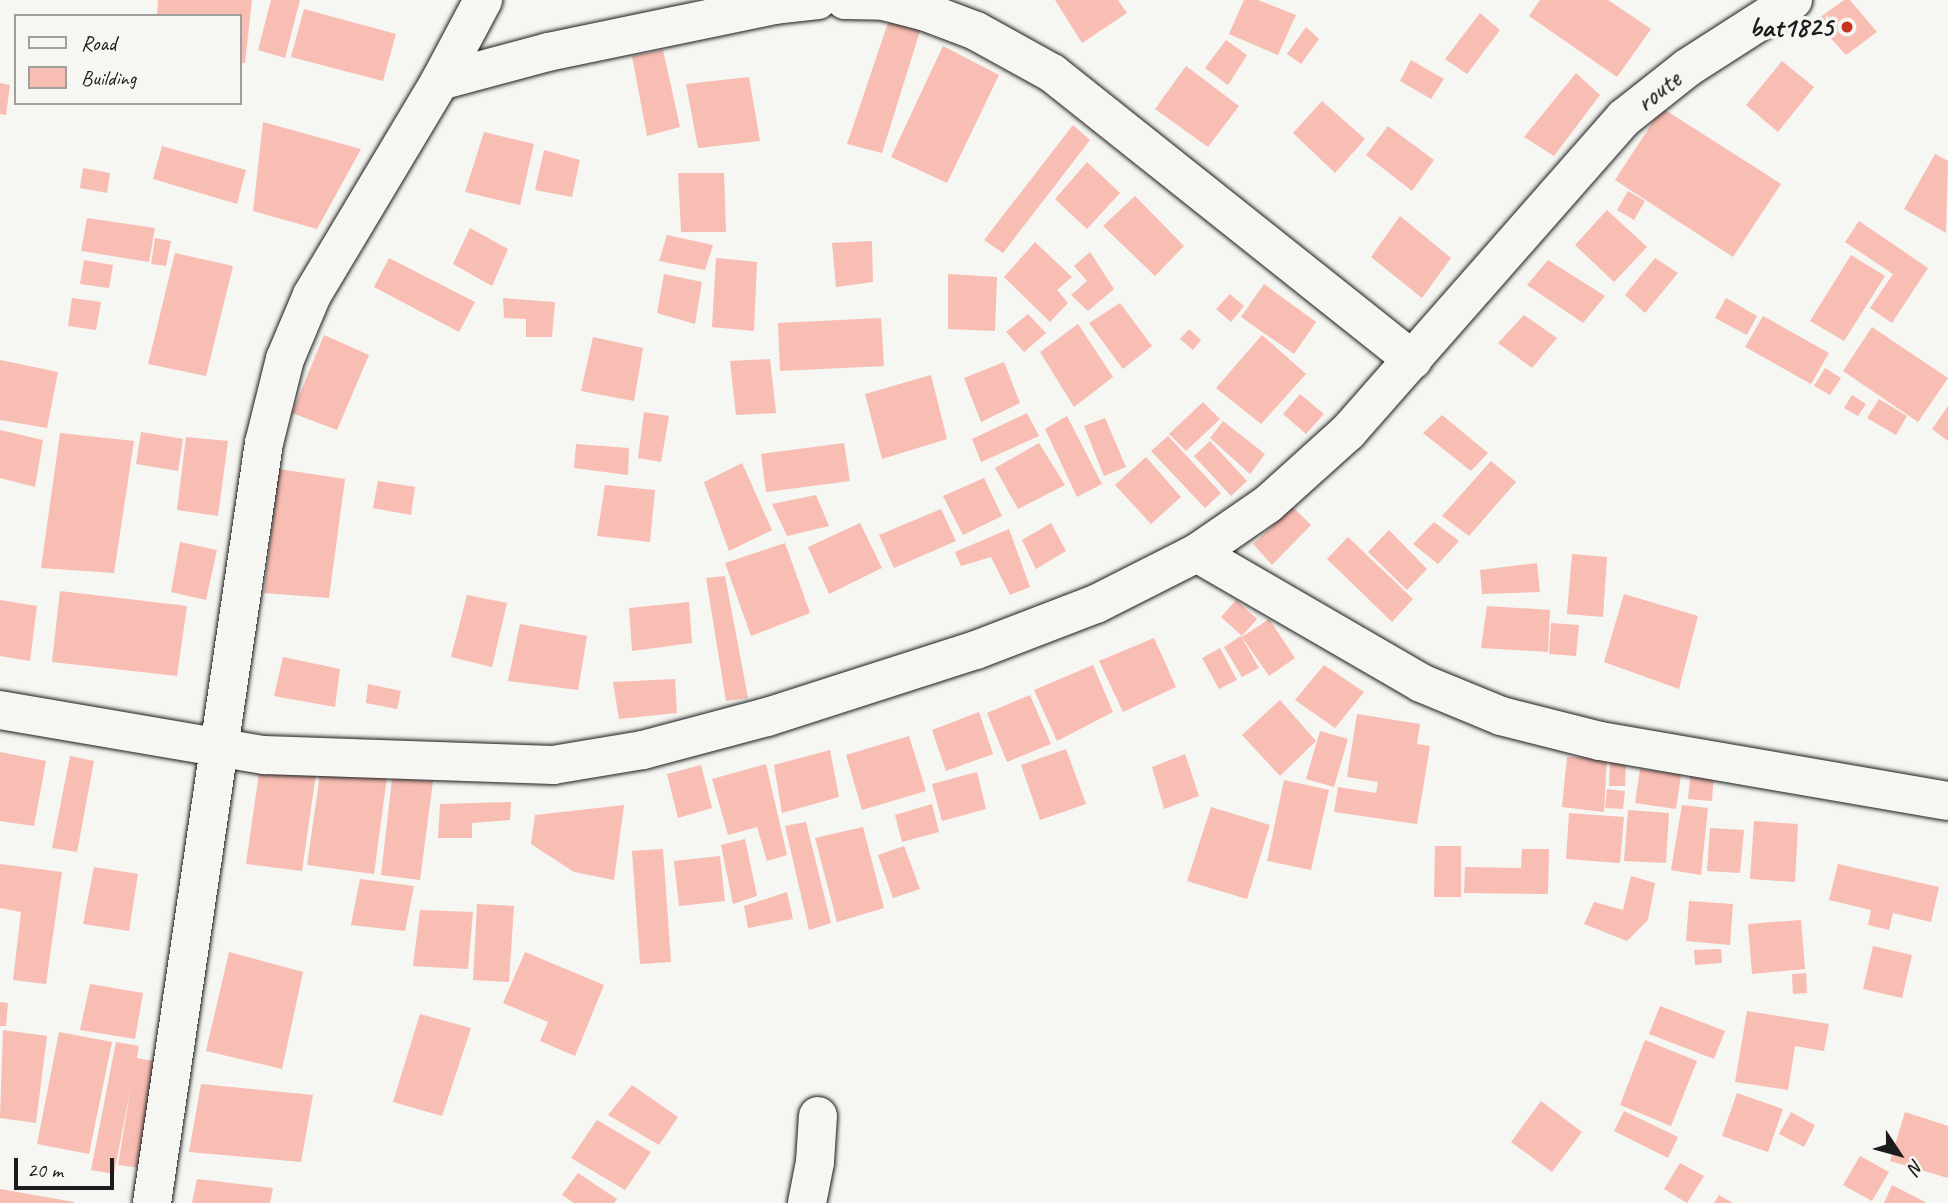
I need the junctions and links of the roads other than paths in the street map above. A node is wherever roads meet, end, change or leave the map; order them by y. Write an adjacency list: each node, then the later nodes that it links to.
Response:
1 (483, 0): 5 (street)
2 (818, 0): 5 (street)
3 (845, 0): 6 (street)
4 (1793, 0): 6 (street, route)
5 (440, 81): 9 (street)
6 (1413, 360): 7 (street, route)
7 (1197, 553): 9 (street, route); 10 (street)
8 (0, 710): 9 (street, route)
9 (220, 749): 12 (street)
10 (1948, 801)
11 (818, 1116): 13 (street)
12 (152, 1203)
13 (807, 1203)

